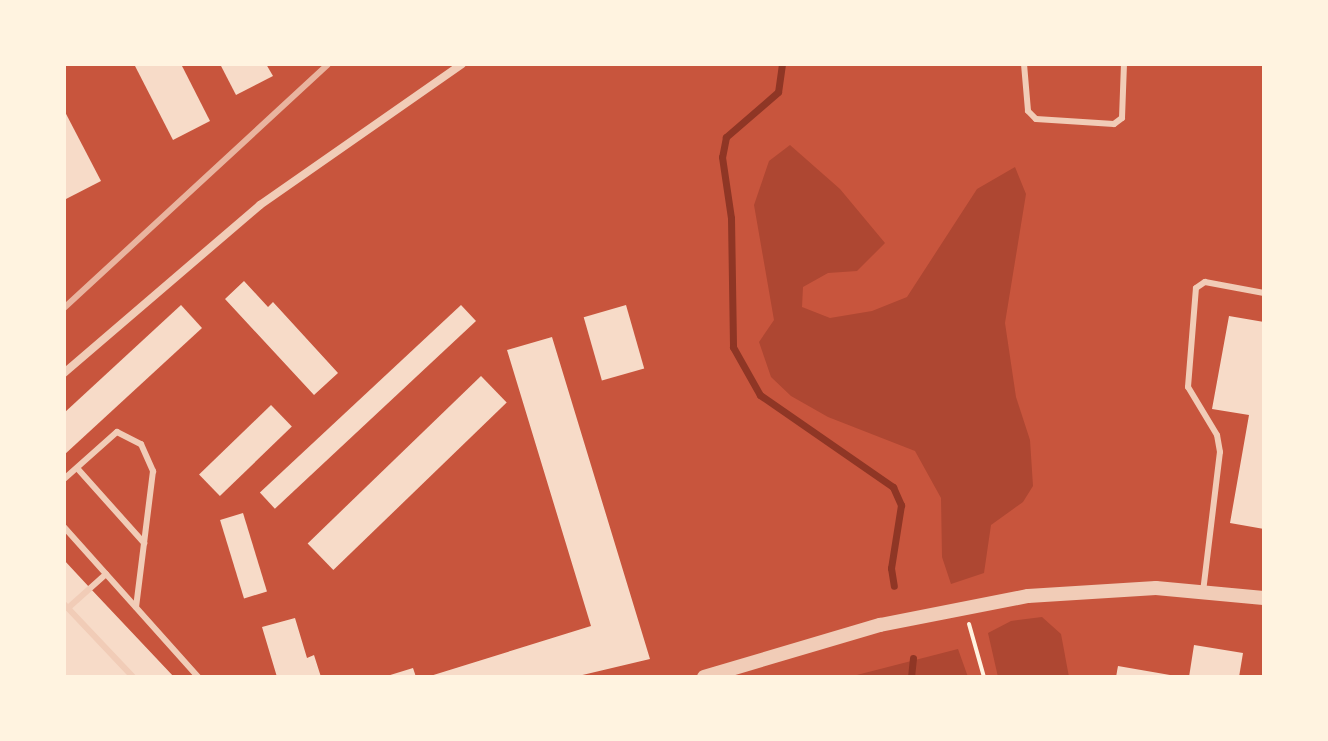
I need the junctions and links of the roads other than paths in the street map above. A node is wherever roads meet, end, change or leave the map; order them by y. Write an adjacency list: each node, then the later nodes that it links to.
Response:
1 (462, 64): 5 (street)
2 (1024, 64): 3 (lane)
3 (1124, 64)
4 (1264, 293): 11 (lane)
5 (64, 373)
6 (77, 468): 7 (lane); 9 (lane); 9 (lane)
7 (64, 479)
8 (64, 527): 10 (lane)
9 (144, 543): 14 (lane)
10 (106, 574): 13 (lane); 14 (lane)
11 (1203, 592): 12 (street); 17 (street)
12 (1264, 598)
13 (66, 606): 15 (lane)
14 (136, 607): 16 (lane)
15 (133, 677)
16 (198, 677)
17 (704, 677)

